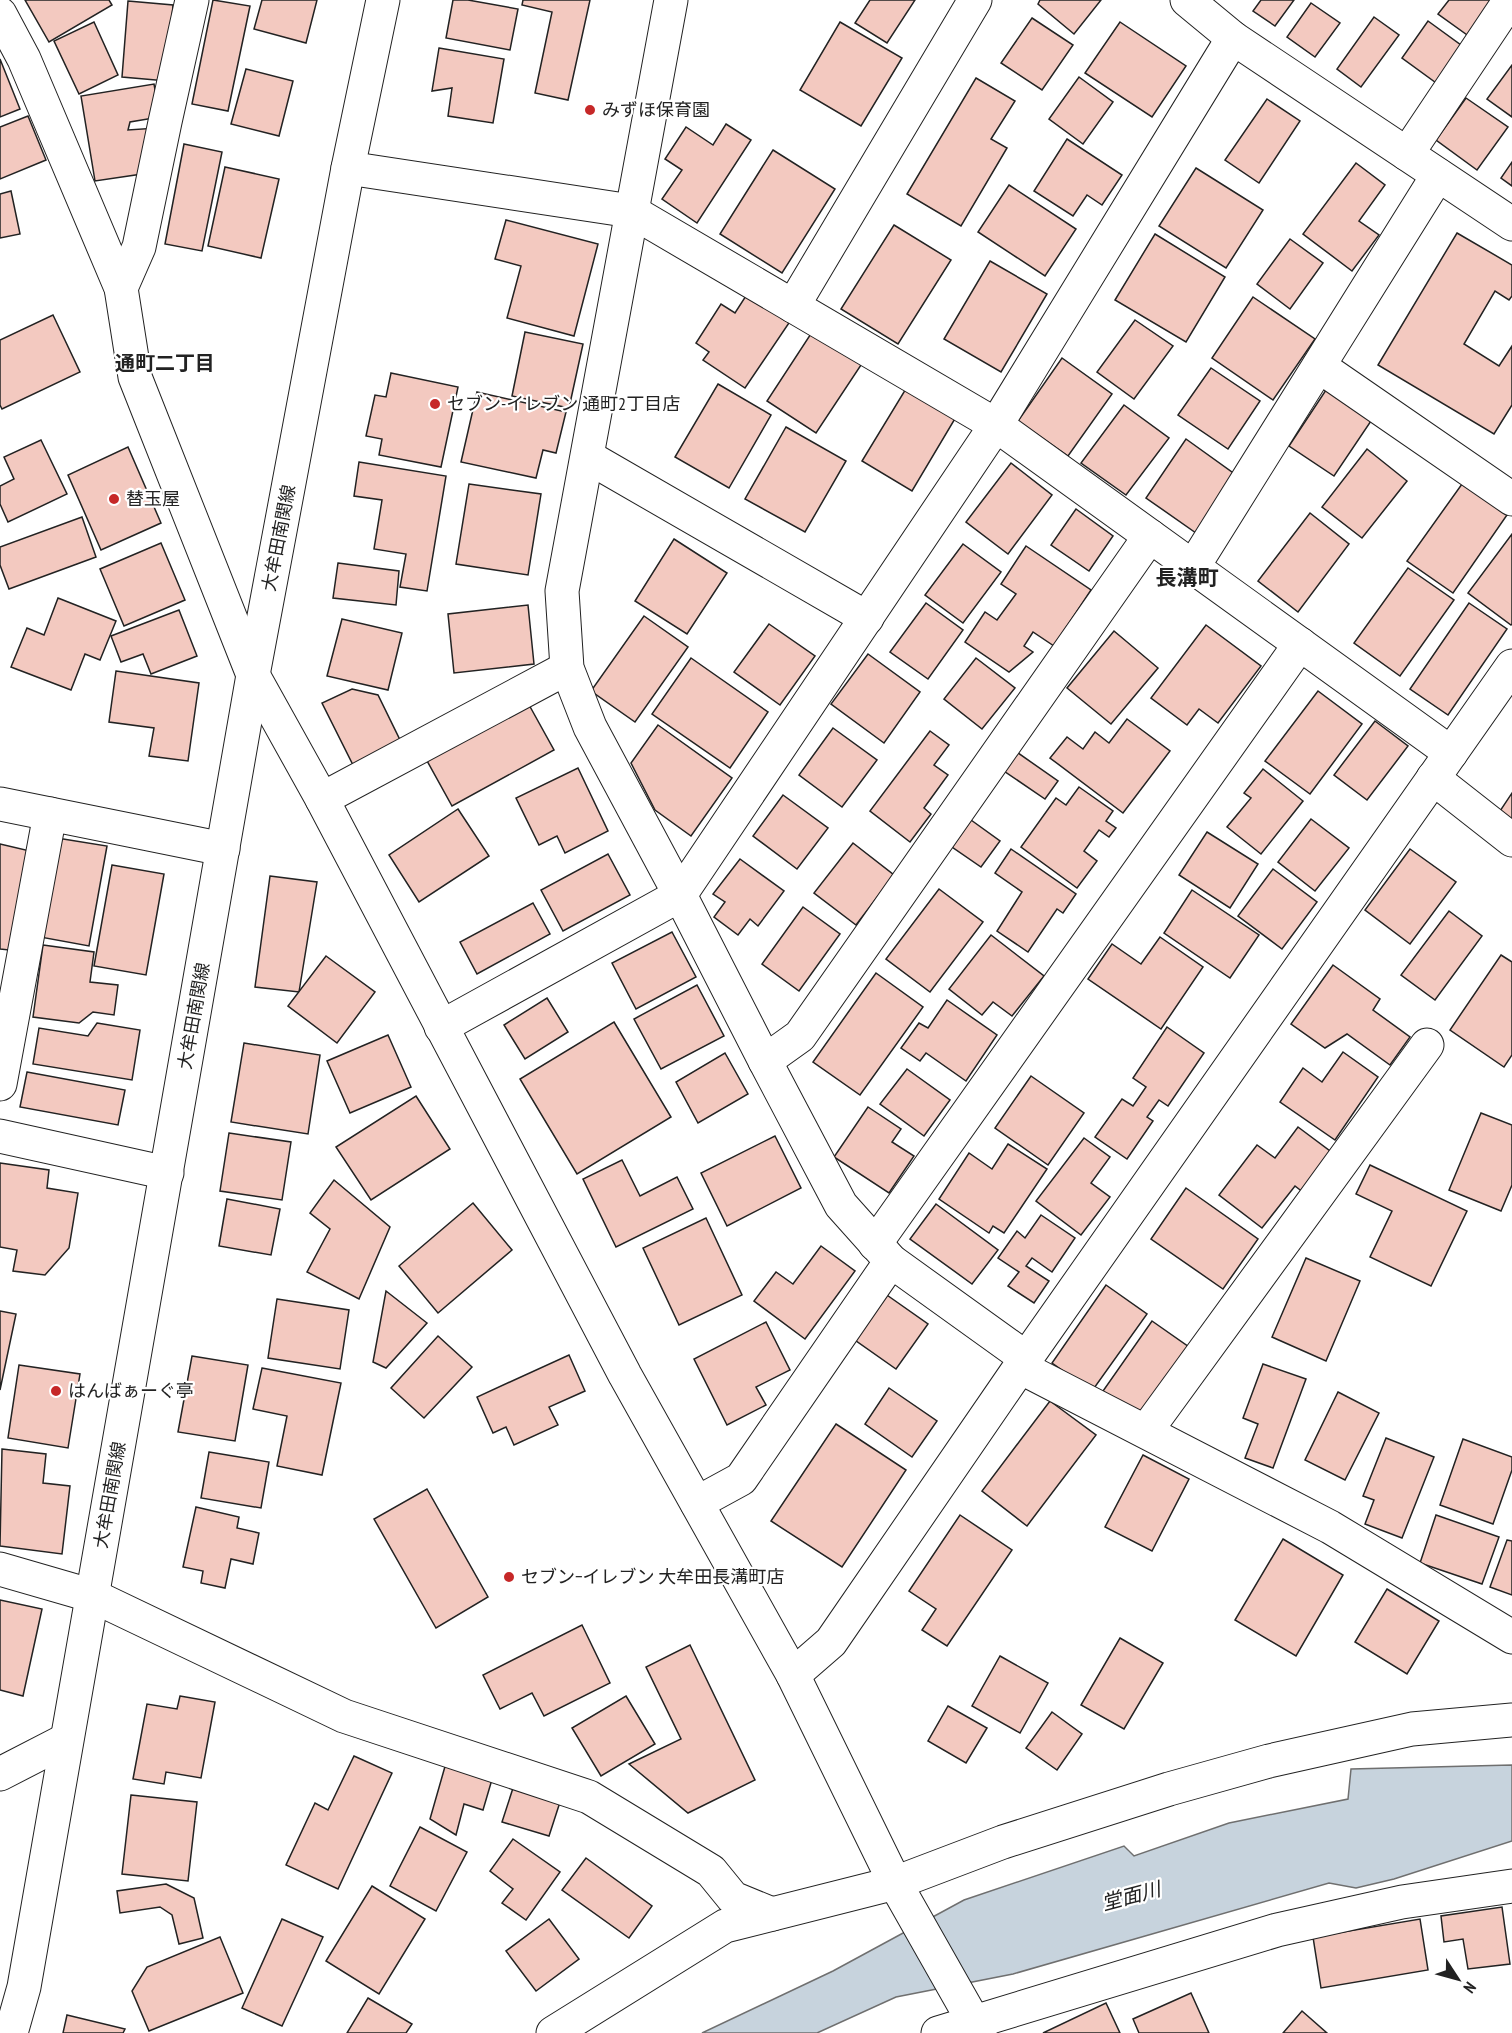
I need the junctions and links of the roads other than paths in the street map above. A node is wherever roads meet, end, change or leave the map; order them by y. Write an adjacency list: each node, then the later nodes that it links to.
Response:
1 (192, 0): 14 (street)
2 (383, 0): 10 (street, 大牟田南関線)
3 (671, 0): 12 (street)
4 (975, 0): 15 (street)
5 (1187, 0): 8 (street)
6 (1510, 0): 9 (street)
7 (0, 14): 14 (street)
8 (1225, 19): 9 (street); 17 (street)
9 (1407, 154): 11 (street)
10 (348, 168): 12 (street); 26 (street, 大牟田南関線)
11 (1438, 175): 13 (street); 16 (street)
12 (631, 211): 15 (street); 18 (street)
13 (1512, 224)
14 (121, 288): 26 (street)
15 (793, 306): 17 (street)
16 (1319, 366): 19 (street); 21 (street)
17 (996, 425): 20 (street); 22 (street)
18 (588, 457): 22 (street); 25 (street)
19 (1512, 499)
20 (1150, 536): 21 (street); 36 (street)
21 (1193, 567): 23 (street)
22 (867, 618): 33 (street)
23 (1300, 644): 27 (street); 40 (street)
24 (1512, 666): 27 (street)
25 (567, 668): 28 (street); 33 (street)
26 (254, 675): 28 (street); 32 (street, 大牟田南関線)
27 (1442, 766): 31 (street); 41 (street)
28 (322, 799): 34 (street)
29 (0, 804): 30 (street)
30 (50, 814): 32 (street); 37 (street)
31 (1512, 840)
32 (223, 849): 39 (street, 大牟田南関線)
33 (680, 895): 34 (street); 36 (street)
34 (441, 1027): 43 (street)
35 (1427, 1045): 42 (street)
36 (765, 1061): 40 (street)
37 (0, 1084)
38 (0, 1136): 39 (street)
39 (167, 1173): 45 (street, 大牟田南関線)
40 (883, 1253): 41 (street); 43 (street)
41 (1023, 1363): 42 (street); 47 (street)
42 (1146, 1431): 46 (street)
43 (697, 1503): 47 (street)
44 (0, 1569): 45 (street)
45 (93, 1596): 49 (street, 大牟田南関線); 53 (street)
46 (1512, 1637)
47 (793, 1675): 51 (street)
48 (1512, 1720): 51 (street)
49 (66, 1740): 50 (street); 55 (street, 大牟田南関線)
50 (0, 1774)
51 (895, 1883): 53 (street); 54 (street)
52 (1512, 1886): 54 (street)
53 (772, 1914): 56 (street)
54 (977, 2027): 57 (street)
55 (11, 2033)
56 (553, 2033)
57 (938, 2033)

